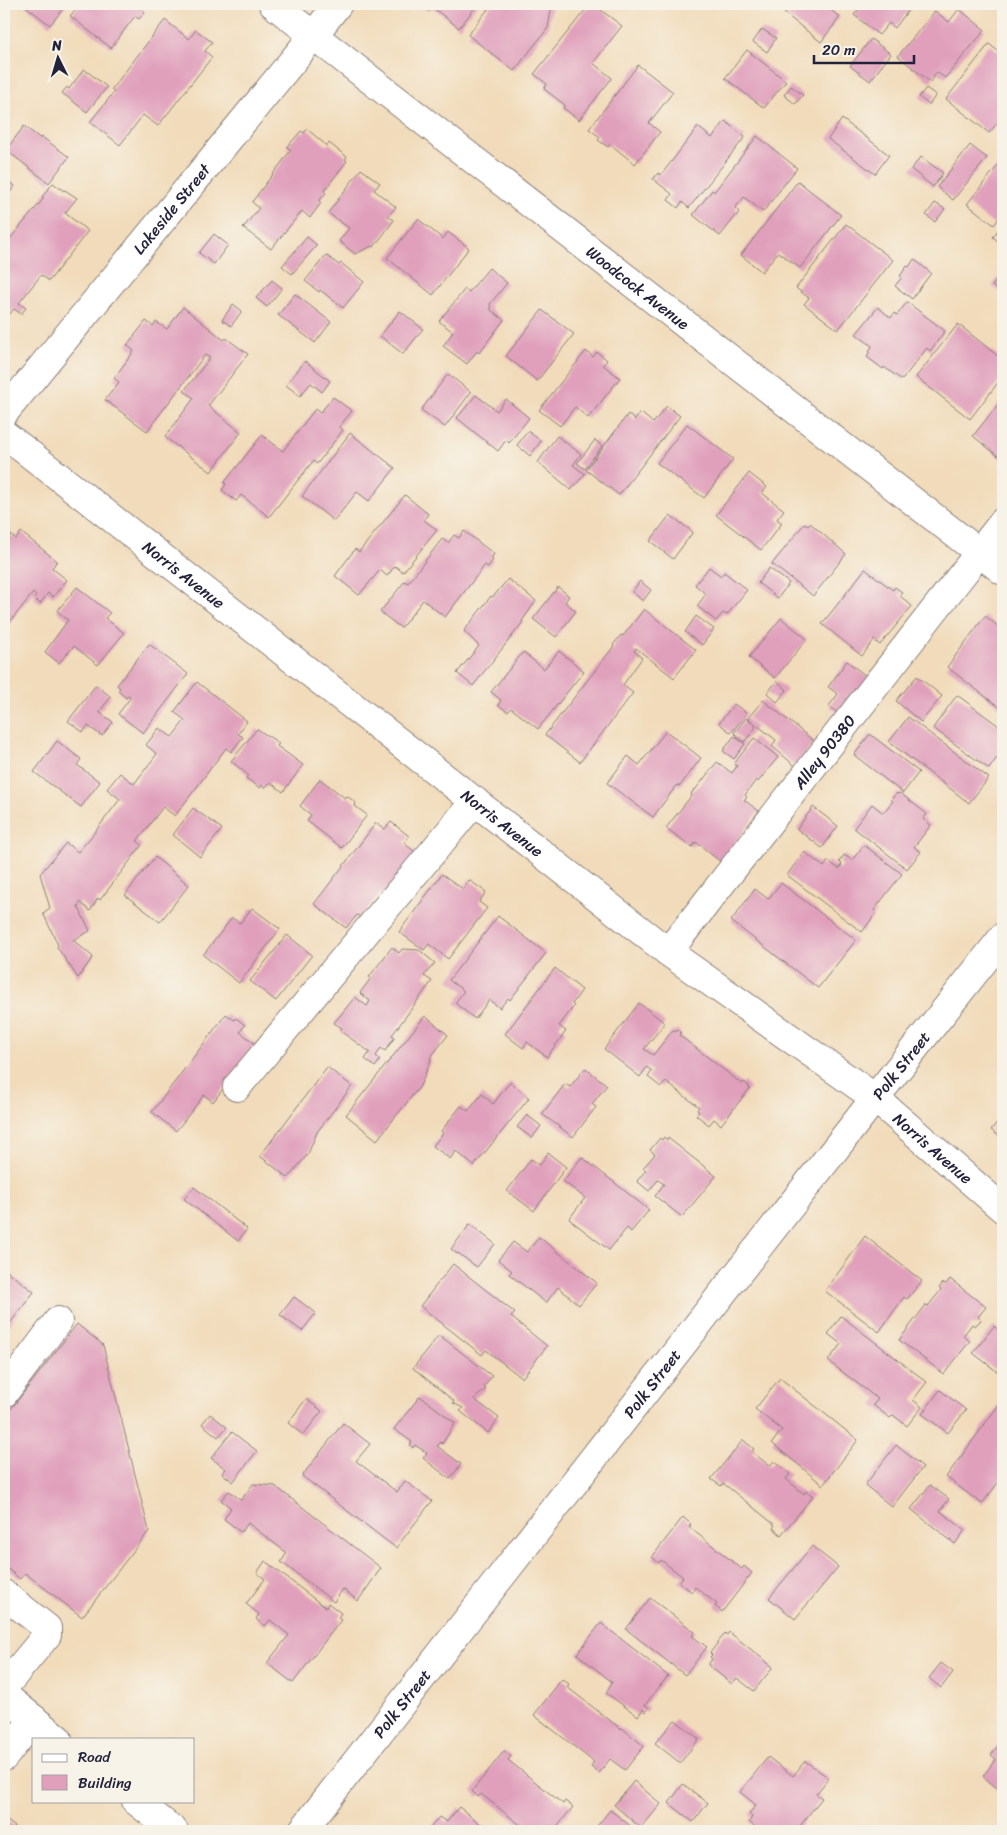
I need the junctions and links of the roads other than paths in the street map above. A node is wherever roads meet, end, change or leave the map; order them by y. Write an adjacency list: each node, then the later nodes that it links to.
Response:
1 (273, 4): 3 (street, Woodcock Avenue)
2 (338, 4): 3 (street, Lakeside Street)
3 (313, 36): 4 (street, Lakeside Street); 7 (street, Woodcock Avenue)
4 (4, 413)
5 (4, 434): 9 (street, Norris Avenue)
6 (1003, 522): 7 (street, Alley 90380)
7 (980, 553): 8 (street, Woodcock Avenue); 11 (street, Alley 90380)
8 (1003, 571)
9 (475, 801): 11 (street, Norris Avenue); 12 (street)
10 (1003, 937): 13 (street, Polk Street)
11 (668, 952): 13 (street, Norris Avenue)
12 (237, 1087)
13 (874, 1098): 14 (street, Norris Avenue); 25 (street, Polk Street)
14 (1003, 1209)
15 (58, 1321): 16 (street)
16 (4, 1392)
17 (4, 1594): 18 (street)
18 (4, 1687)
19 (4, 1695): 20 (street)
20 (34, 1719): 21 (street); 22 (street)
21 (57, 1738)
22 (4, 1757)
23 (137, 1802): 24 (street)
24 (174, 1831)
25 (302, 1831)

